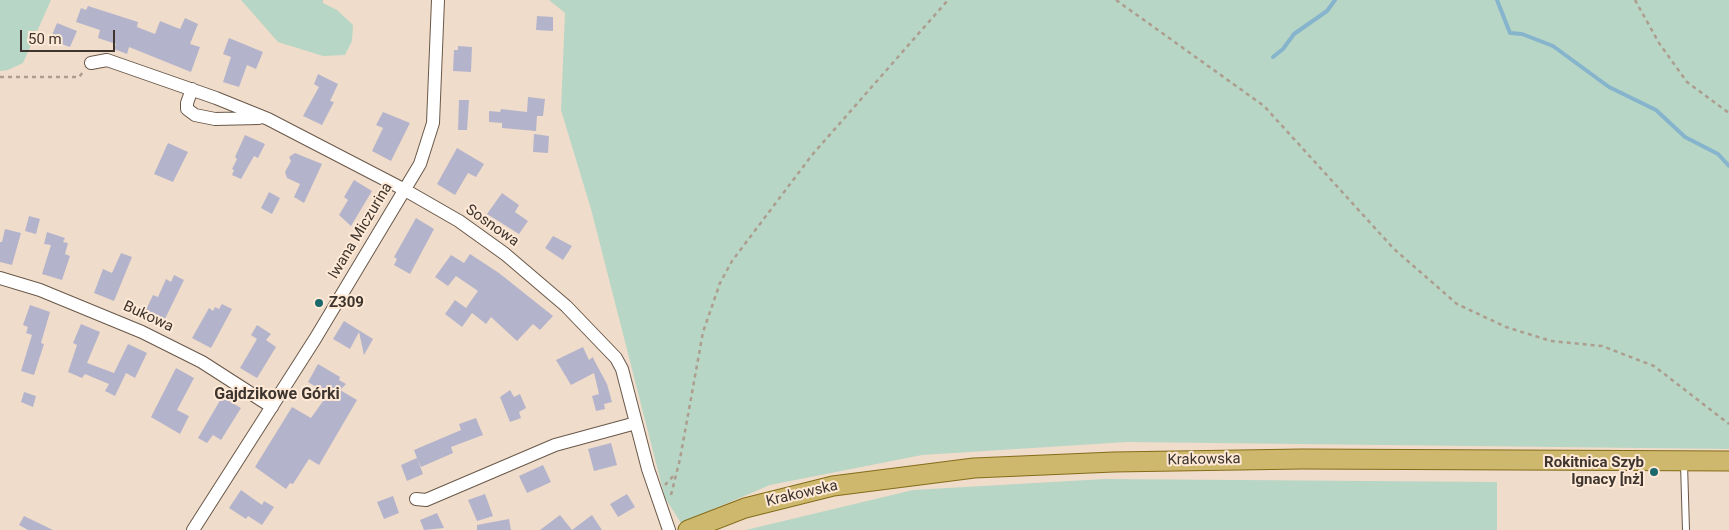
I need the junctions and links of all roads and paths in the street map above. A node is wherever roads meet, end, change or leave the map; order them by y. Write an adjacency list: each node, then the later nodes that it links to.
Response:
1 (438, 0): 10 (street, Iwana Miczurina)
2 (948, 0): 18 (path)
3 (1116, 0): 14 (path)
4 (1635, 0): 8 (path)
5 (91, 63): 6 (path); 7 (street, Sosnowa)
6 (0, 77)
7 (192, 89): 9 (street, Sosnowa); 9 (street, Sosnowa)
8 (1729, 113)
9 (268, 119): 10 (street, Sosnowa)
10 (405, 190): 12 (street, Iwana Miczurina); 13 (street, Sosnowa)
11 (0, 278): 12 (street, Bukowa)
12 (272, 406): 19 (street, Iwana Miczurina)
13 (636, 423): 17 (street); 18 (street, Sosnowa)
14 (1729, 424)
15 (1684, 461): 16 (main road, Krakowska); 20 (main road, Krakowska); 21 (lane)
16 (1729, 462)
17 (416, 499)
18 (667, 524)
19 (193, 530)
20 (688, 530)
21 (1686, 530)

